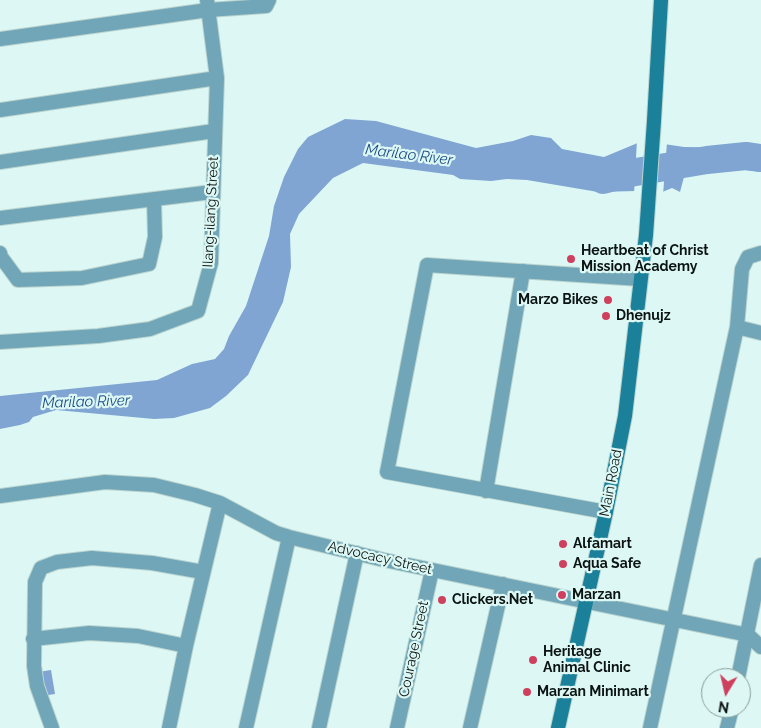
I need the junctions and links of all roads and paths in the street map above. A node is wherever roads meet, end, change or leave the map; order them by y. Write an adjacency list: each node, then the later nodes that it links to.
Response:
1 (269, 0): 3 (street)
2 (661, 0): 15 (main road, Main Road)
3 (208, 5): 4 (street); 5 (street, Ilang-ilang Street)
4 (0, 39)
5 (216, 78): 6 (street); 7 (street, Ilang-ilang Street)
6 (0, 110)
7 (214, 131): 8 (street); 9 (street, Ilang-ilang Street)
8 (0, 162)
9 (212, 192): 10 (street); 18 (street, Ilang-ilang Street)
10 (154, 200): 11 (street); 12 (street)
11 (0, 218)
12 (0, 253)
13 (761, 254): 16 (street)
14 (523, 271): 15 (street); 19 (street); 19 (street)
15 (640, 279): 22 (main road, Main Road)
16 (737, 328): 17 (street); 30 (street)
17 (761, 333)
18 (0, 342)
19 (486, 490): 22 (street)
20 (0, 496): 21 (street, Advocacy Street)
21 (220, 503): 23 (street, Advocacy Street); 27 (street)
22 (606, 512): 29 (main road, Main Road)
23 (289, 537): 24 (street, Advocacy Street); 38 (street)
24 (357, 553): 26 (street, Advocacy Street); 39 (street)
25 (761, 565): 31 (street)
26 (432, 570): 28 (street, Advocacy Street); 40 (street, Courage Street)
27 (203, 572): 32 (street); 33 (street)
28 (503, 584): 29 (street, Advocacy Street); 41 (street)
29 (586, 602): 30 (street, Advocacy Street); 42 (main road, Main Road)
30 (673, 620): 31 (street, Advocacy Street); 43 (street)
31 (748, 635): 34 (street); 35 (street)
32 (33, 639): 33 (street); 36 (street)
33 (186, 646): 37 (street)
34 (761, 647)
35 (740, 668)
36 (52, 728)
37 (169, 728)
38 (246, 728)
39 (319, 728)
40 (397, 728)
41 (470, 728)
42 (558, 728)
43 (650, 728)

